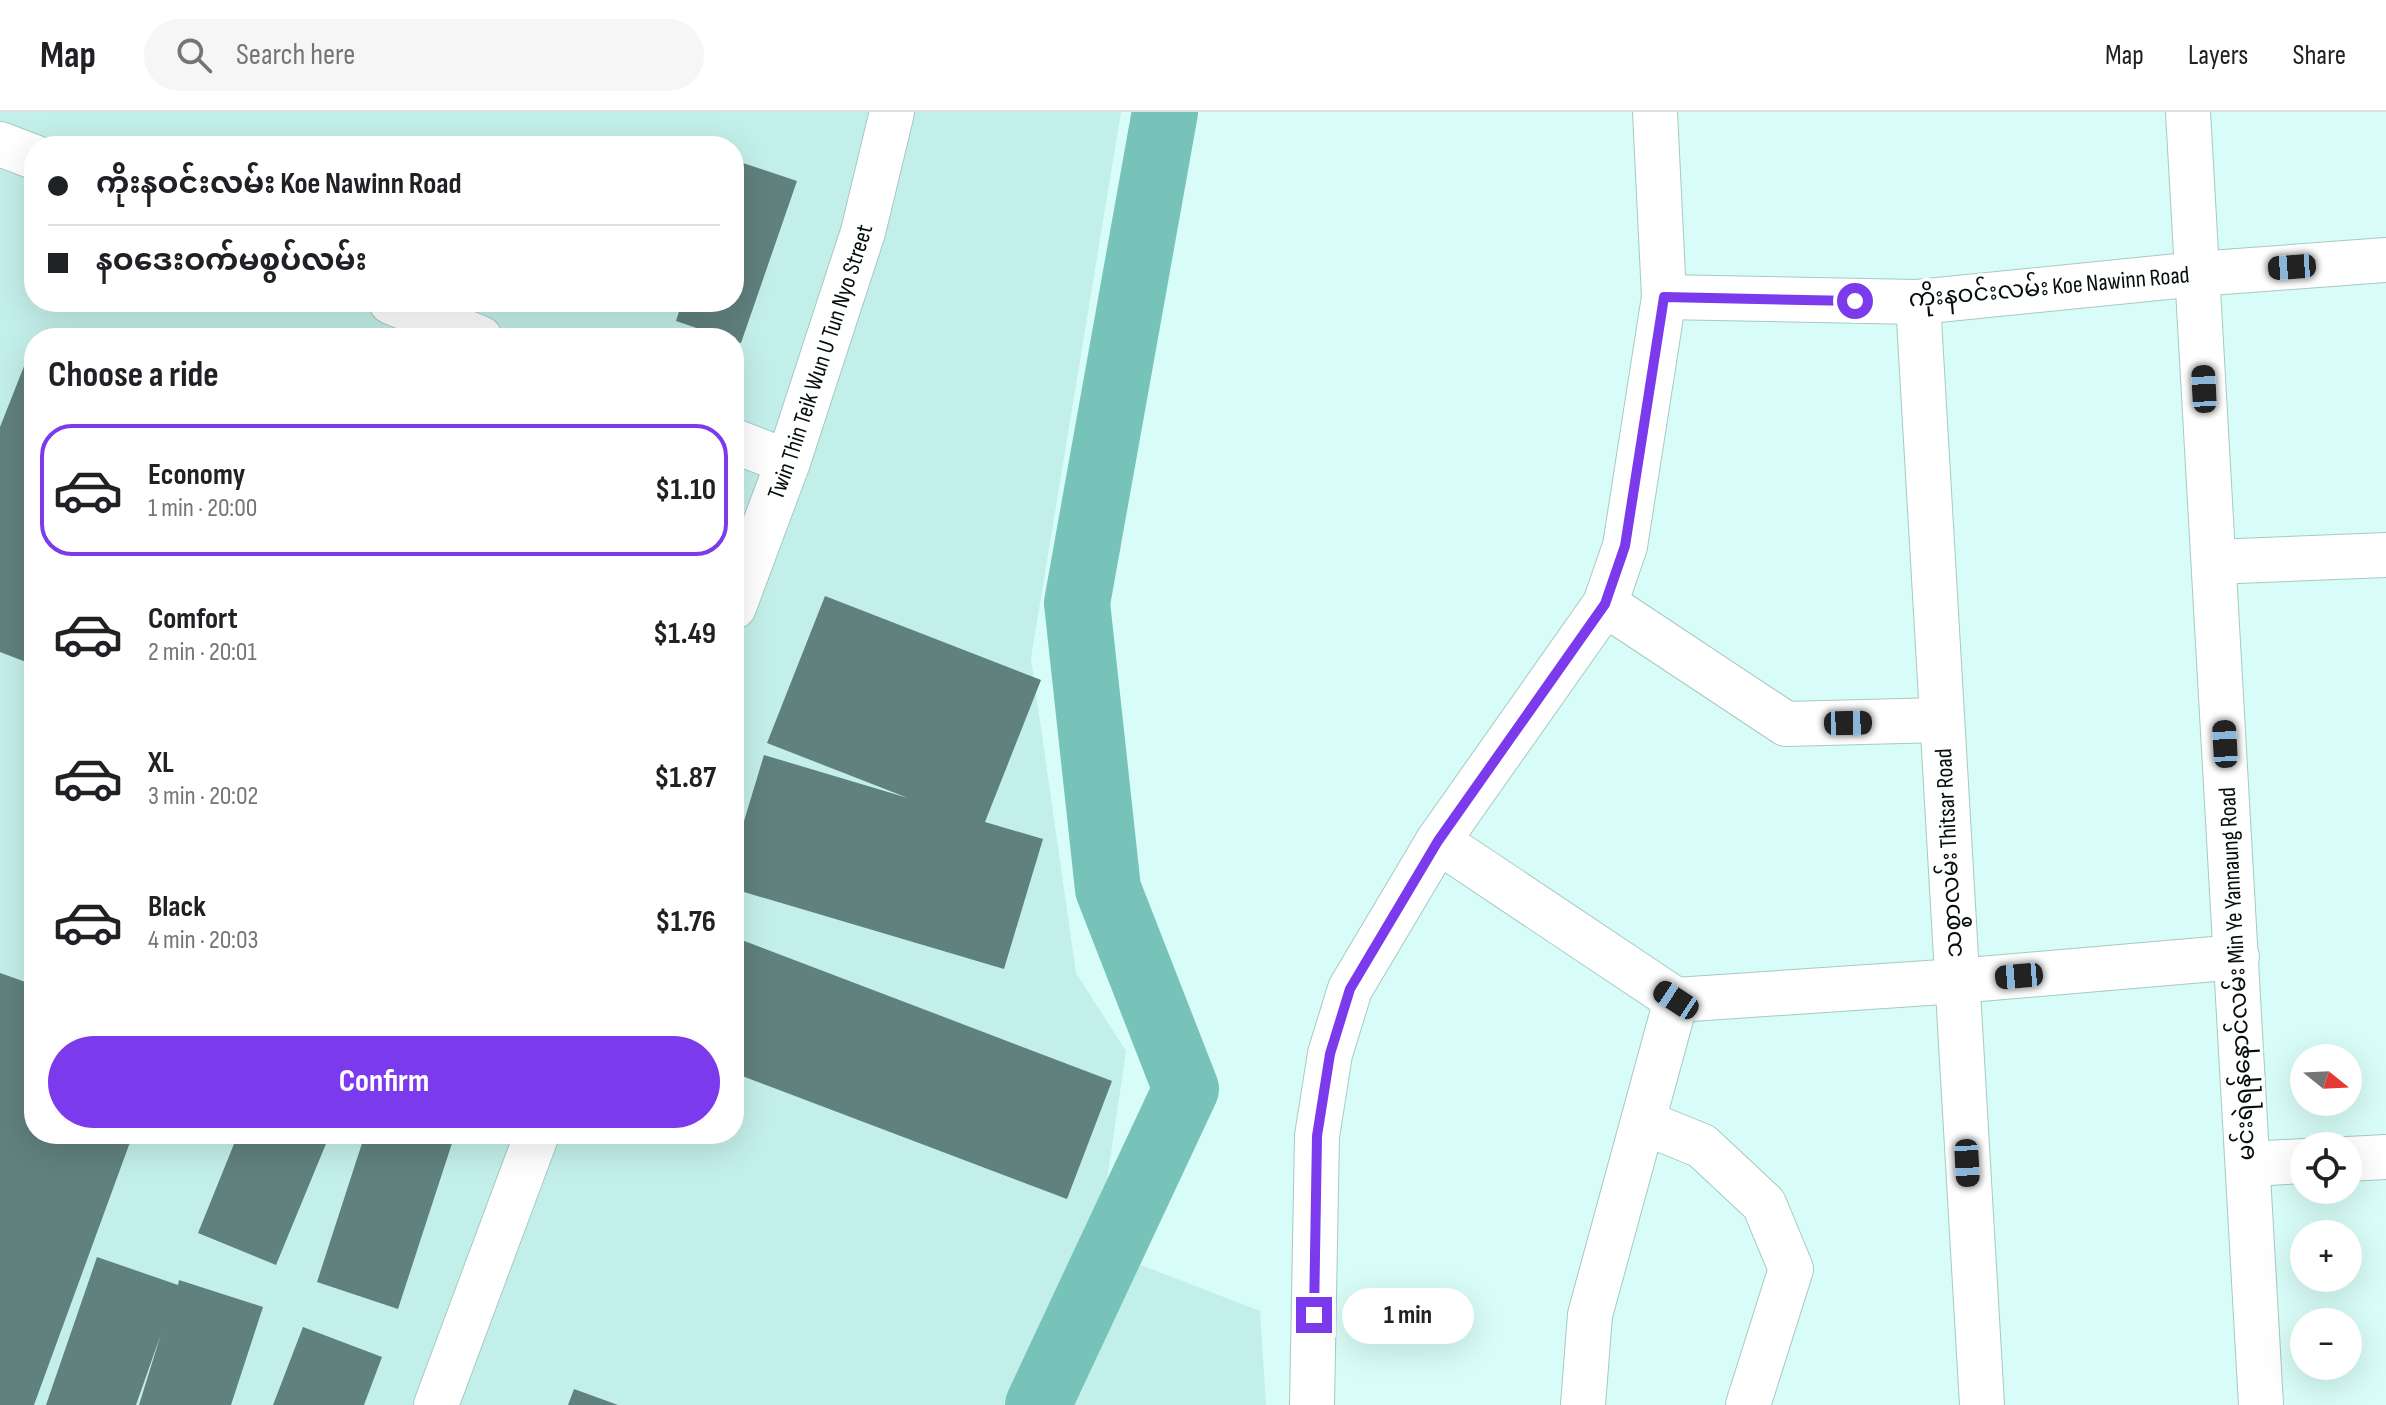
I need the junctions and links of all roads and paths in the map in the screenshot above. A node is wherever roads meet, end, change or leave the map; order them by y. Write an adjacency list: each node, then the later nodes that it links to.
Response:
1 (892, 112): 13 (street, Twin Thin Teik Wun U Tun Nyo Street)
2 (1655, 112): 8 (street)
3 (2188, 112): 7 (street, မင်းရဲရန်နောင်လမ်း Min Ye Yannaung Road)
4 (0, 144): 5 (street)
5 (24, 153)
6 (2386, 260): 7 (street, ကိုးနဝင်းလမ်း Koe Nawinn Road)
7 (2197, 274): 9 (street, ကိုးနဝင်းလမ်း Koe Nawinn Road); 15 (street, မင်းရဲရန်နောင်လမ်း Min Ye Yannaung Road)
8 (1664, 297): 9 (street, ကိုးနဝင်းလမ်း Koe Nawinn Road); 17 (street)
9 (1918, 302): 18 (street, သစ္စာလမ်း Thitsar Road)
10 (416, 312): 11 (street)
11 (455, 328)
12 (744, 445): 13 (street)
13 (788, 462): 16 (street, Twin Thin Teik Wun U Tun Nyo Street)
14 (2386, 555): 15 (street)
15 (2214, 562): 20 (street, မင်းရဲရန်နောင်လမ်း Min Ye Yannaung Road)
16 (744, 580)
17 (1605, 604): 18 (street); 19 (street)
18 (1941, 720): 21 (street, သစ္စာလမ်း Thitsar Road)
19 (1438, 841): 22 (street); 30 (street)
20 (2237, 957): 21 (street); 28 (street, မင်းရဲရန်နောင်လမ်း Min Ye Yannaung Road)
21 (1957, 981): 22 (street); 33 (street, သစ္စာလမ်း Thitsar Road)
22 (1676, 1000): 23 (street)
23 (1643, 1122): 31 (street); 32 (street)
24 (533, 1144): 29 (street)
25 (2386, 1157): 26 (street)
26 (2362, 1158)
27 (2290, 1162): 28 (street)
28 (2248, 1164): 34 (street, မင်းရဲရန်နောင်လမ်း Min Ye Yannaung Road)
29 (436, 1405)
30 (1312, 1405)
31 (1583, 1405)
32 (1748, 1405)
33 (1982, 1405)
34 (2261, 1405)

